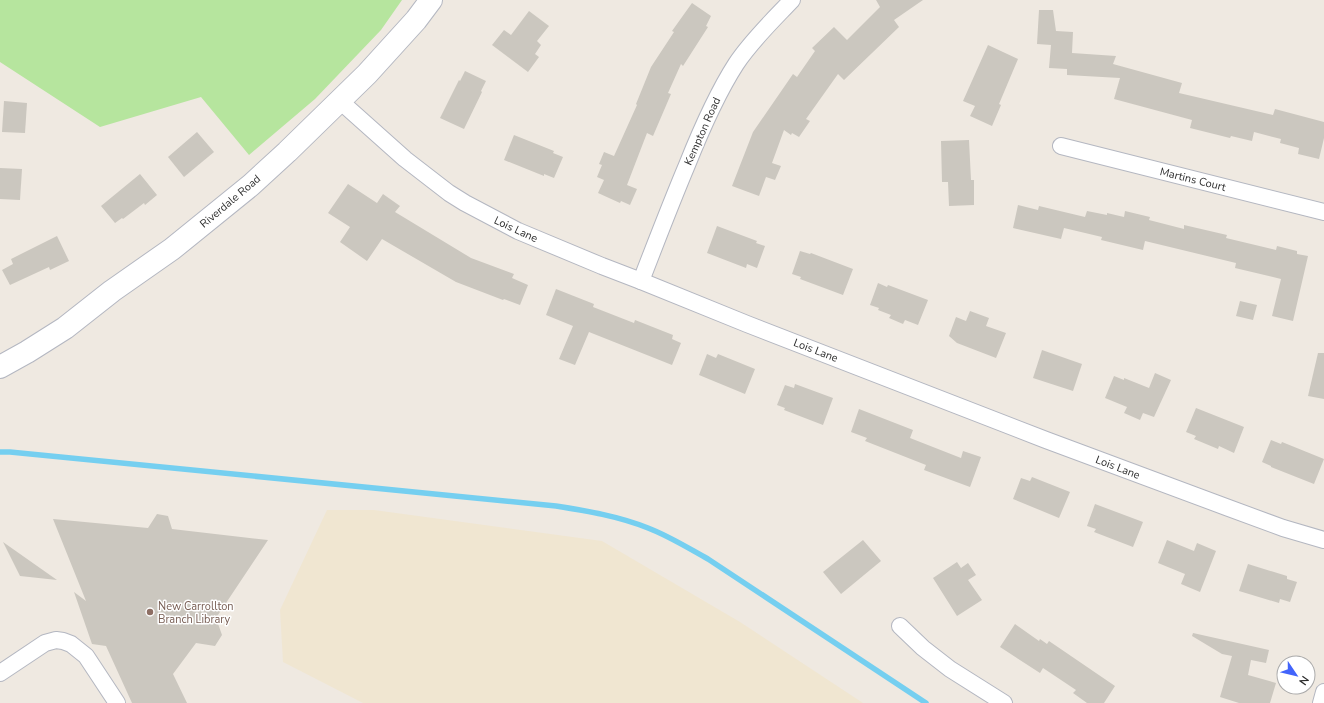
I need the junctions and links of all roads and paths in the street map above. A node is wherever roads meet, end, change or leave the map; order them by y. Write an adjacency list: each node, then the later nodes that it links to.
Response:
1 (431, 0): 3 (main road, Riverdale Road)
2 (792, 0): 6 (street, Kempton Road)
3 (340, 101): 6 (street, Lois Lane); 7 (main road, Riverdale Road)
4 (1061, 146): 5 (street, Martins Court)
5 (1324, 212)
6 (641, 281): 8 (street, Lois Lane)
7 (1, 365)
8 (1324, 540)
9 (900, 626): 13 (street)
10 (0, 673): 12 (street)
11 (1324, 692): 14 (street)
12 (117, 703)
13 (1004, 703)
14 (1321, 703)

